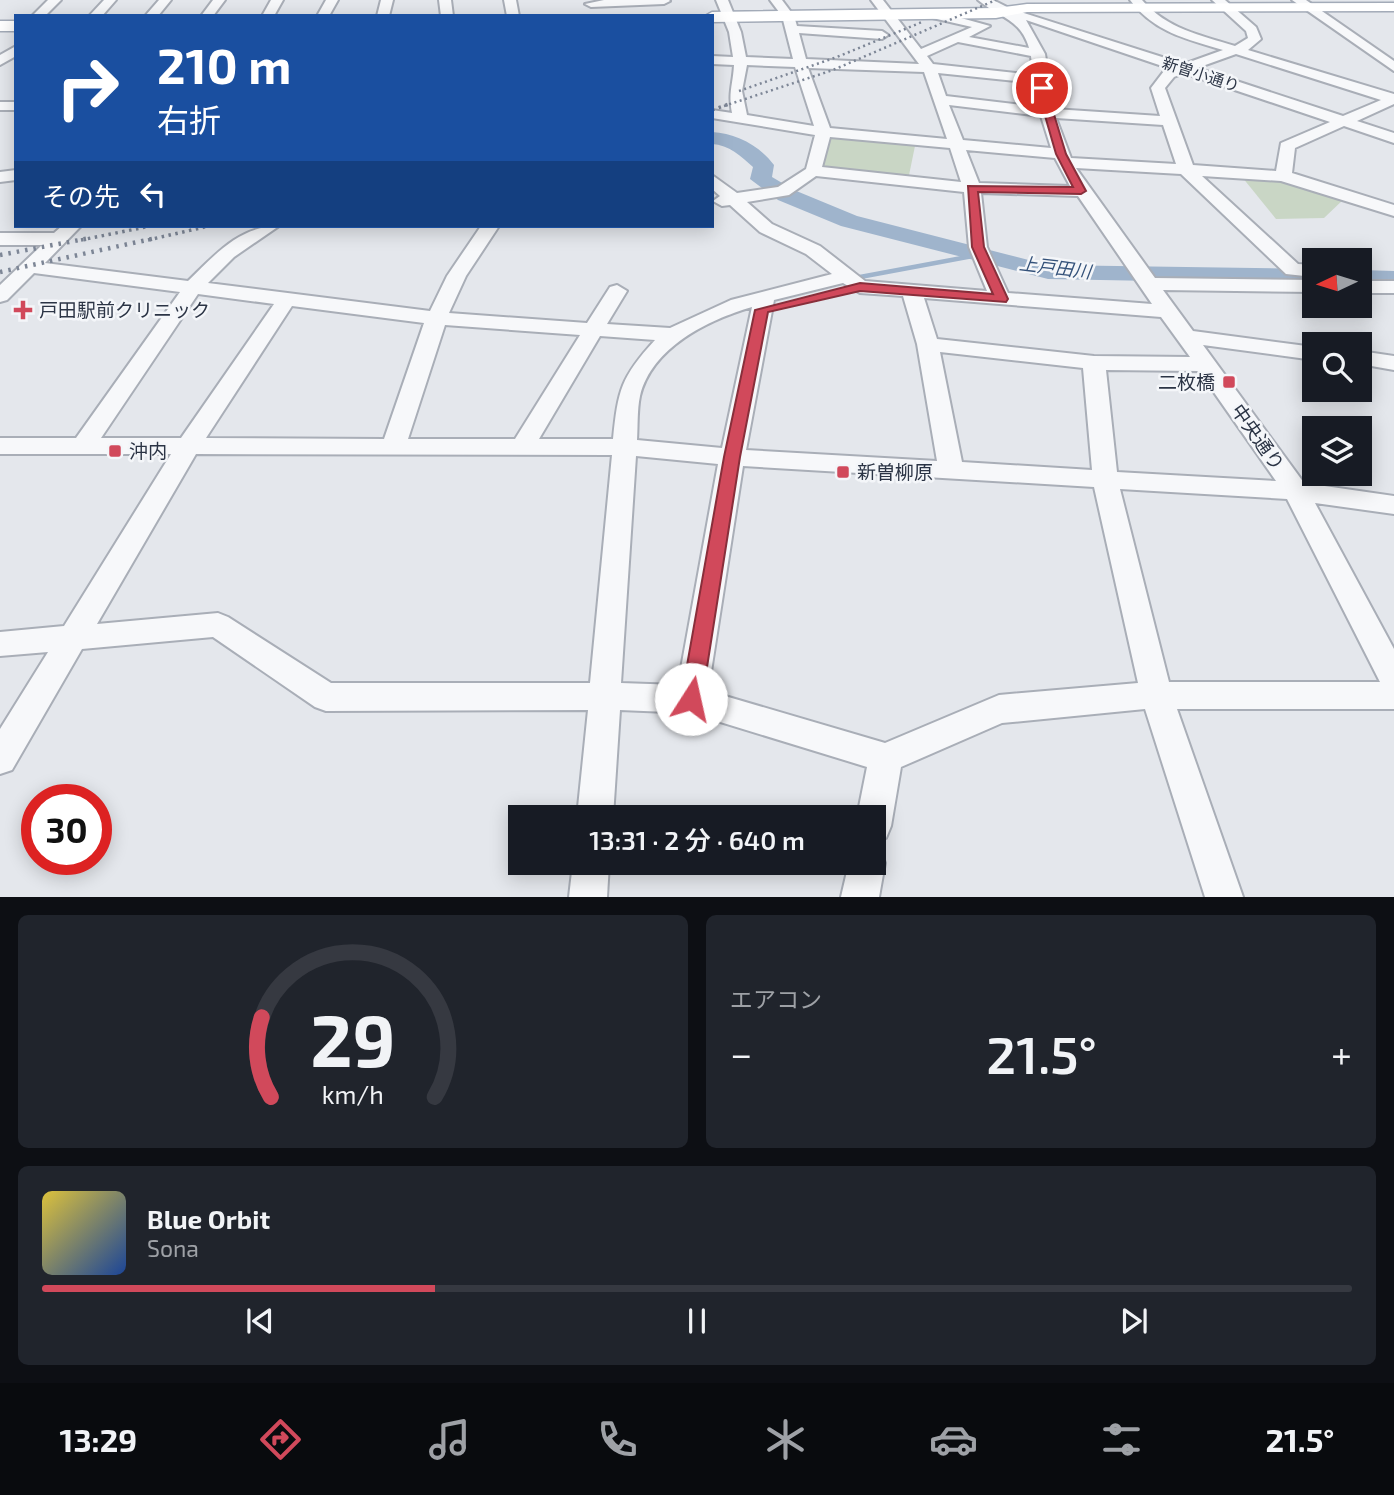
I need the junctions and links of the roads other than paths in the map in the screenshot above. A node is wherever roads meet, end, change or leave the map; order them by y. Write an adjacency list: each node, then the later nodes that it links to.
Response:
1 (55, 0): 16 (street)
2 (110, 0): 17 (street)
3 (165, 0): 18 (street)
4 (664, 0): 13 (street)
5 (722, 0): 20 (street)
6 (776, 0): 22 (street)
7 (918, 0): 19 (street)
8 (984, 0): 12 (street, 中央通り)
9 (1139, 4): 10 (main road); 12 (main road); 27 (street)
10 (1222, 4): 11 (main road); 27 (street)
11 (1303, 4): 15 (main road); 35 (street)
12 (1011, 5): 19 (main road); 29 (street, 中央通り); 36 (street, 新曽小通り)
13 (592, 7)
14 (881, 7): 19 (main road); 22 (main road); 33 (street)
15 (1394, 7)
16 (40, 14)
17 (96, 14)
18 (153, 14)
19 (935, 14): 25 (street)
20 (732, 16): 21 (main road); 22 (main road); 32 (street)
21 (714, 17)
22 (790, 22): 23 (street); 28 (street)
23 (850, 33): 24 (street); 28 (street)
24 (882, 34)
25 (959, 38): 29 (street); 33 (street); 34 (street)
26 (14, 50): 31 (street)
27 (1236, 50): 36 (street); 39 (street)
28 (806, 52): 32 (street); 33 (street); 46 (street)
29 (1039, 54): 37 (street, 中央通り)
30 (714, 60): 32 (street)
31 (0, 61)
32 (738, 61): 43 (street)
33 (924, 62): 34 (street); 38 (street)
34 (982, 66): 37 (street); 40 (street)
35 (1394, 67)
36 (1185, 69): 44 (street); 45 (street, 新曽小通り)
37 (1041, 80): 42 (street, 中央通り)
38 (938, 99): 40 (street); 48 (street)
39 (1394, 99): 45 (street)
40 (981, 105): 42 (street)
41 (714, 114): 43 (street)
42 (1048, 114): 44 (street); 49 (street, 中央通り)
43 (741, 121): 46 (street)
44 (1169, 121): 50 (street)
45 (1342, 121): 47 (street, 新曽小通り); 52 (street)
46 (824, 132): 48 (street); 51 (street)
47 (1394, 138)
48 (954, 146): 49 (street); 54 (street)
49 (1063, 158): 50 (street); 55 (street, 中央通り)
50 (1186, 170): 52 (street); 64 (street)
51 (813, 171): 54 (street); 56 (street)
52 (1283, 176): 58 (street)
53 (714, 182): 56 (street)
54 (972, 188): 55 (street); 77 (street)
55 (1081, 191): 67 (street, 中央通り)
56 (735, 200): 57 (street); 68 (street)
57 (714, 201)
58 (1394, 211)
59 (268, 228): 70 (street)
60 (488, 228): 80 (street)
61 (66, 232): 62 (street); 63 (street)
62 (0, 239)
63 (30, 267): 70 (street); 75 (street)
64 (1302, 270)
65 (1372, 271): 66 (street)
66 (1394, 272)
67 (1143, 277): 69 (street); 79 (street, 中央通り)
68 (854, 282): 74 (street); 78 (street)
69 (1302, 285)
70 (194, 286): 76 (street); 91 (street)
71 (1372, 287): 72 (street)
72 (1394, 287)
73 (617, 291): 81 (street)
74 (912, 292): 77 (street); 84 (street)
75 (0, 296)
76 (286, 299): 80 (street); 92 (street)
77 (1001, 299): 79 (street)
78 (763, 304): 82 (street); 96 (street)
79 (1168, 311): 83 (street, 中央通り)
80 (434, 318): 81 (street); 93 (street)
81 (594, 329): 82 (street); 90 (street)
82 (673, 335): 95 (street)
83 (1186, 336): 85 (street); 89 (street, 中央通り)
84 (928, 345): 87 (street); 97 (street)
85 (1302, 350)
86 (1372, 360): 88 (street)
87 (1094, 363): 89 (street); 98 (street)
88 (1394, 363)
89 (1207, 364): 99 (street, 中央通り)
90 (524, 444): 93 (street); 95 (street)
91 (84, 445): 92 (street); 94 (street)
92 (189, 445): 93 (street); 101 (street)
93 (394, 445)
94 (0, 446)
95 (624, 447): 96 (street); 105 (street)
96 (732, 457): 97 (street); 107 (street)
97 (950, 469): 98 (street)
98 (1105, 478): 99 (street); 104 (street)
99 (1296, 491): 100 (street); 103 (street, 中央通り)
100 (1394, 505)
101 (75, 636): 102 (street); 105 (street); 109 (street)
102 (0, 644)
103 (1394, 680)
104 (1156, 695): 106 (street); 108 (street); 116 (street)
105 (606, 696): 107 (street); 110 (street)
106 (1394, 696)
107 (691, 699): 108 (street)
108 (886, 758): 111 (street)
109 (0, 759)
110 (596, 805)
111 (877, 805)
112 (590, 875): 114 (street)
113 (864, 875): 115 (street)
114 (589, 897)
115 (860, 897)
116 (1224, 897)

